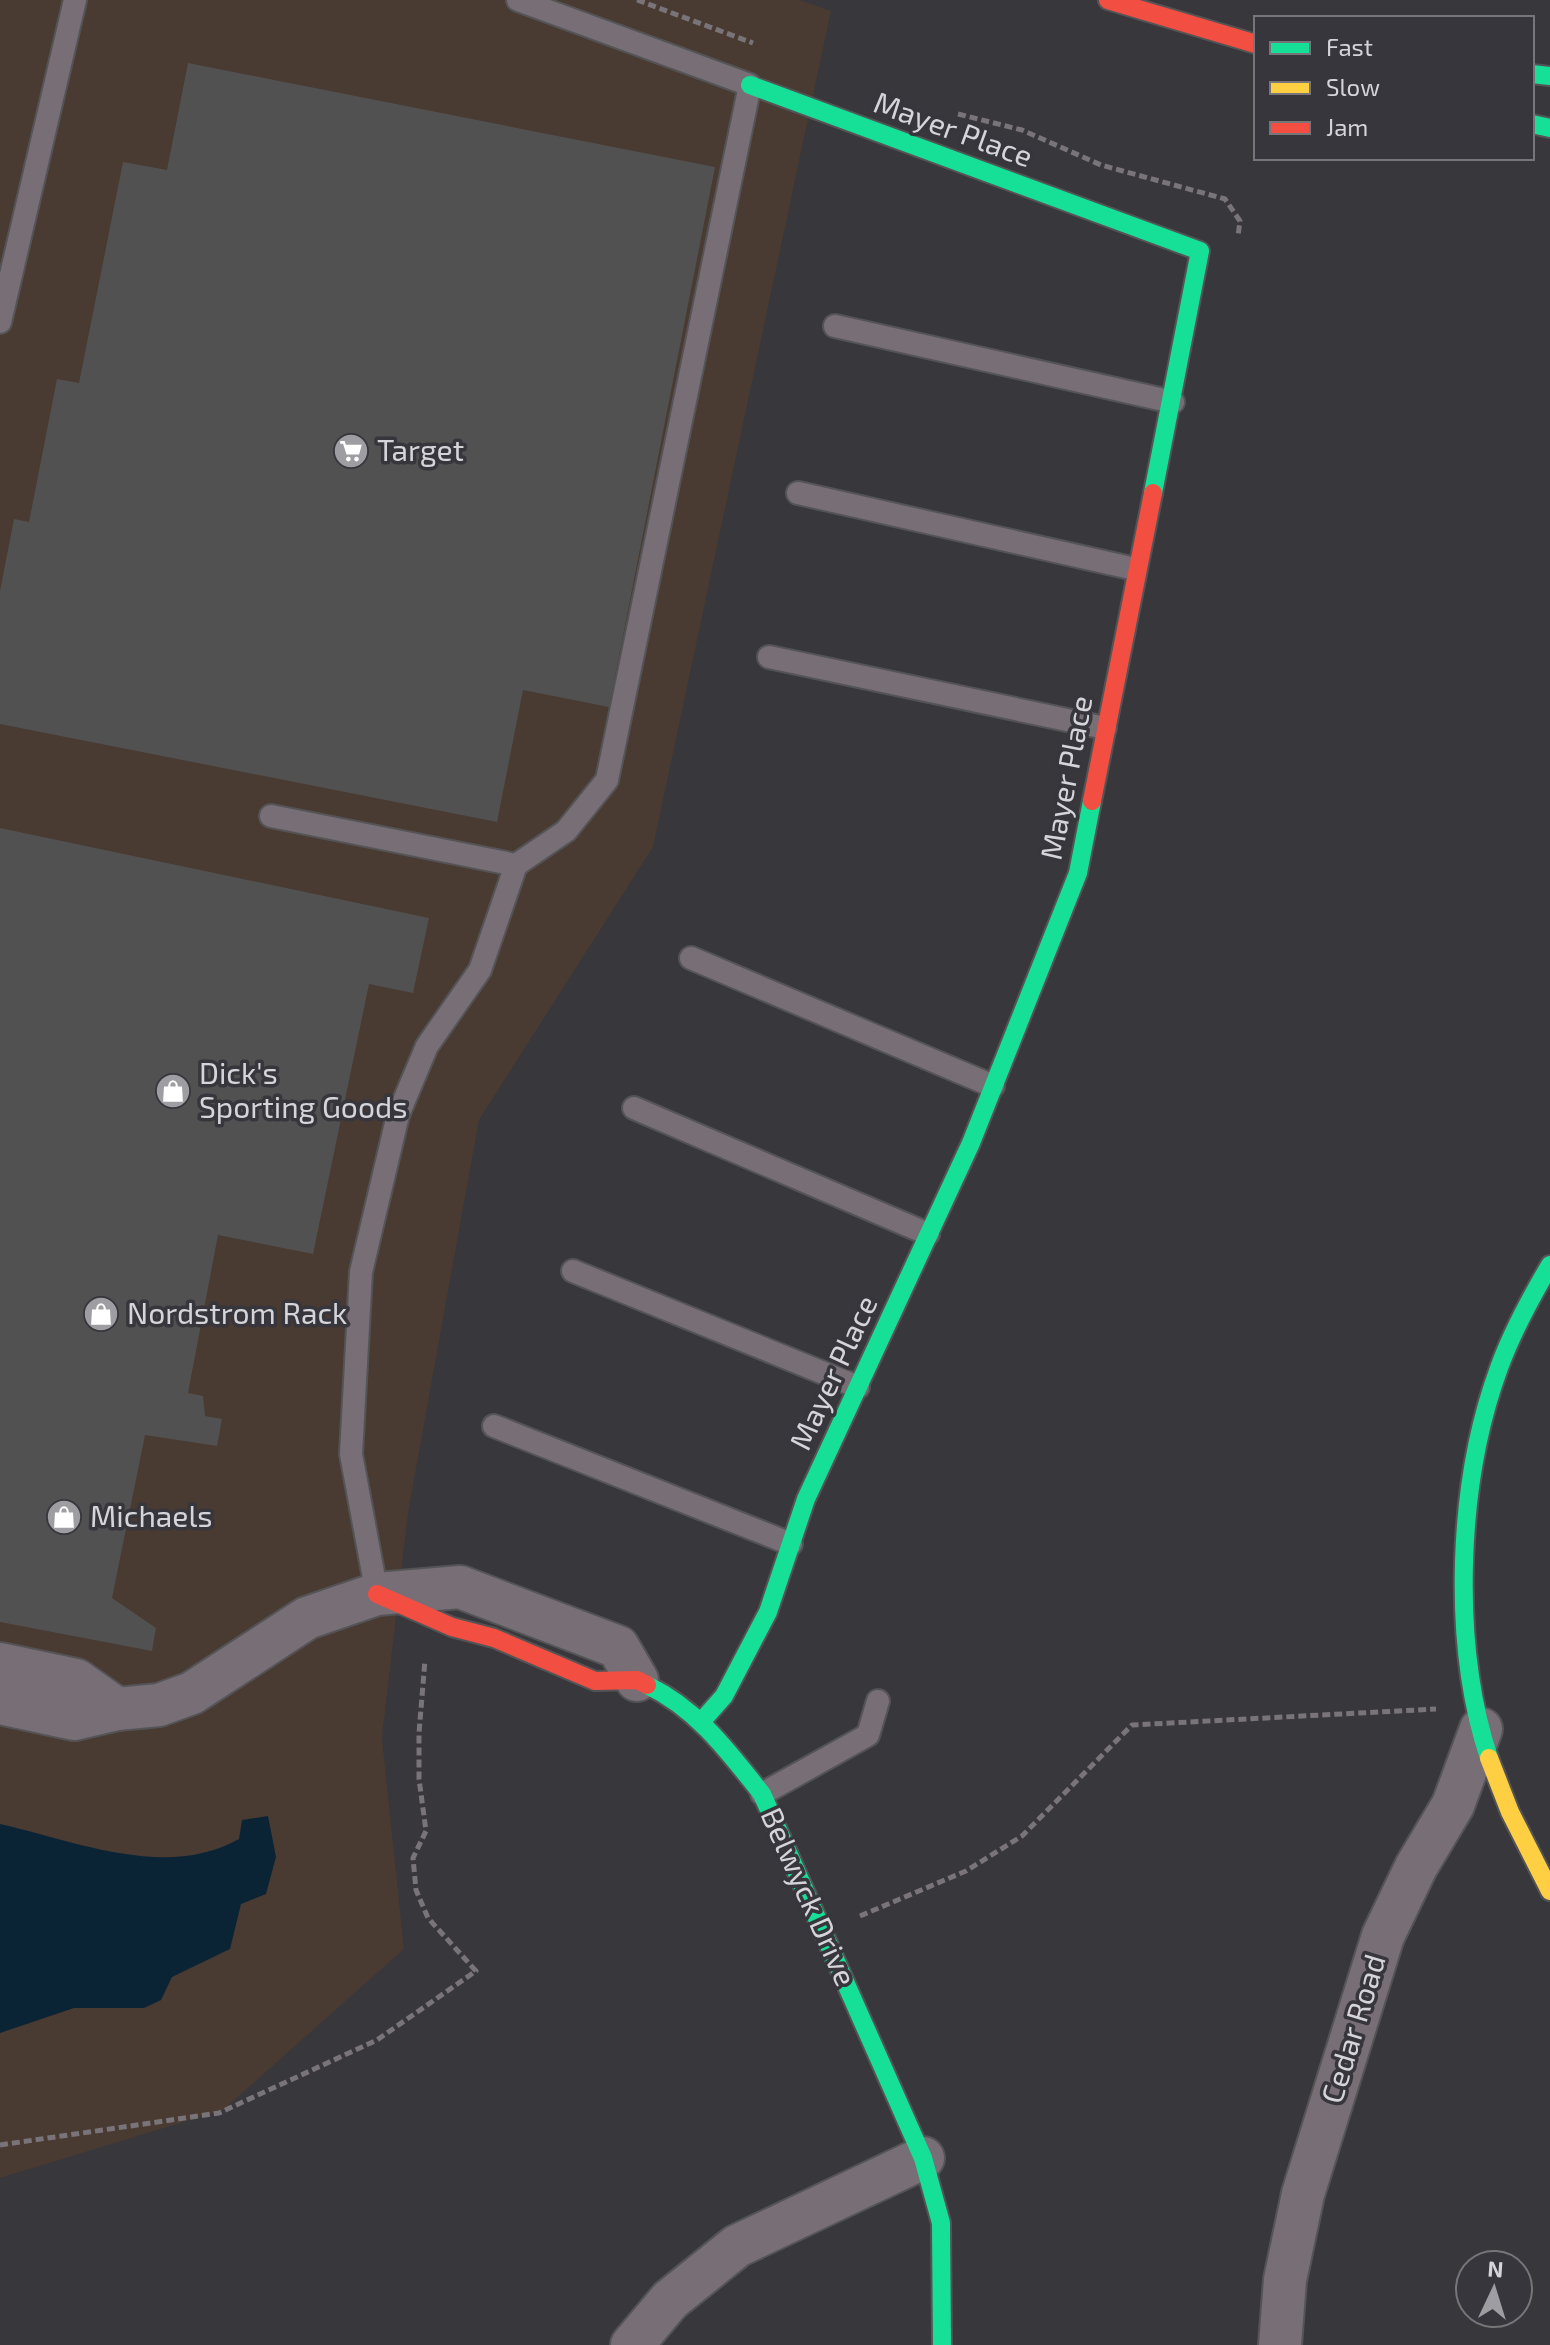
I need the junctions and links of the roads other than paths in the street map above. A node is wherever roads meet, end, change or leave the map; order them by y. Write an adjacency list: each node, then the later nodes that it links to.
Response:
1 (75, 0): 6 (lane)
2 (518, 0): 5 (lane)
3 (1108, 0): 4 (main road)
4 (1254, 43)
5 (750, 85): 8 (main road, Mayer Place); 14 (lane)
6 (0, 322)
7 (835, 326): 8 (lane)
8 (1173, 402): 10 (main road, Mayer Place)
9 (798, 493): 10 (lane)
10 (1135, 569): 12 (main road, Mayer Place)
11 (769, 657): 12 (lane)
12 (1105, 728): 16 (main road, Mayer Place)
13 (271, 816): 14 (lane)
14 (516, 865): 24 (lane)
15 (691, 958): 16 (lane)
16 (993, 1086): 18 (main road, Mayer Place)
17 (634, 1108): 18 (lane)
18 (928, 1234): 21 (main road, Mayer Place)
19 (1550, 1265): 30 (main road)
20 (573, 1271): 21 (lane)
21 (858, 1387): 23 (main road, Mayer Place)
22 (494, 1426): 23 (lane)
23 (791, 1544): 31 (main road, Mayer Place)
24 (377, 1594): 26 (street, Belwyck Drive); 29 (street, Belwyck Drive)
25 (0, 1664): 29 (street)
26 (637, 1680): 31 (main road, Belwyck Drive)
27 (878, 1701): 32 (lane)
28 (0, 1703): 29 (street, Belwyck Drive)
29 (117, 1709)
30 (1480, 1718): 33 (main road); 37 (street, Cedar Road)
31 (701, 1722): 32 (main road, Belwyck Drive)
32 (762, 1794): 34 (main road, Belwyck Drive)
33 (1550, 1891)
34 (923, 2158): 35 (street); 36 (main road, Belwyck Drive)
35 (632, 2345)
36 (942, 2345)
37 (1280, 2345)

